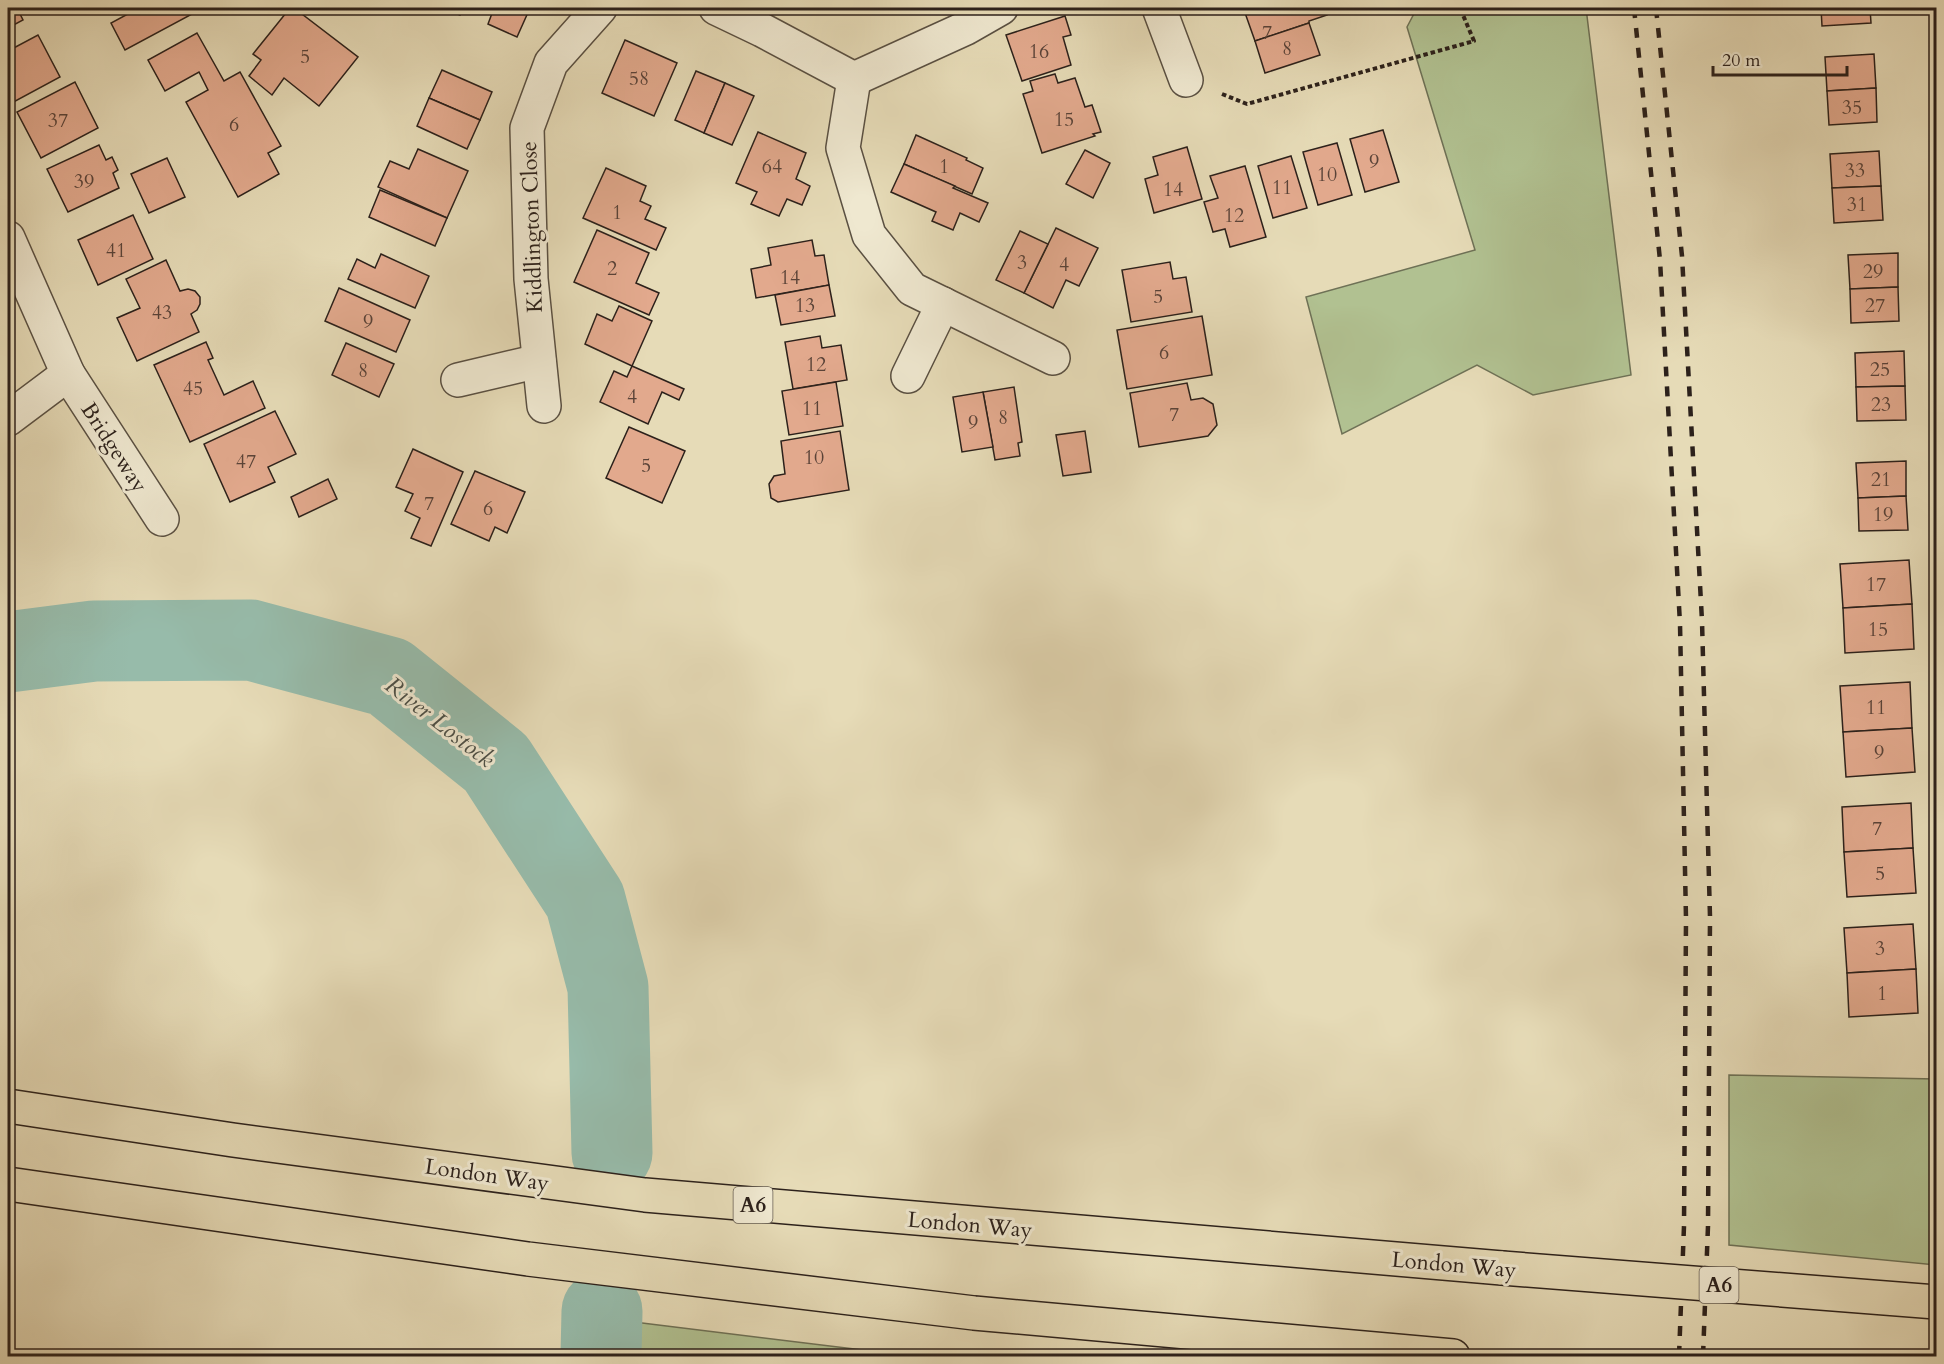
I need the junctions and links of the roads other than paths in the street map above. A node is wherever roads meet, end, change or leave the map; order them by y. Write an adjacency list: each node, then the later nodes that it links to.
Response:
1 (600, 8): 10 (street, Kiddlington Close)
2 (716, 8): 5 (street)
3 (1001, 8): 5 (street)
4 (1159, 8): 6 (street)
5 (854, 79): 8 (street)
6 (1186, 80)
7 (8, 238): 11 (street, Bridgeway)
8 (943, 304): 9 (street); 12 (street)
9 (1053, 358)
10 (539, 361): 13 (street); 14 (street, Kiddlington Close)
11 (68, 374): 15 (street); 16 (street, Bridgeway)
12 (908, 376)
13 (458, 380)
14 (544, 406)
15 (8, 419)
16 (162, 519)
17 (8, 1106): 19 (highway, London Way / A6, bridge)
18 (8, 1184): 20 (highway)
19 (1936, 1302)
20 (1454, 1356)

